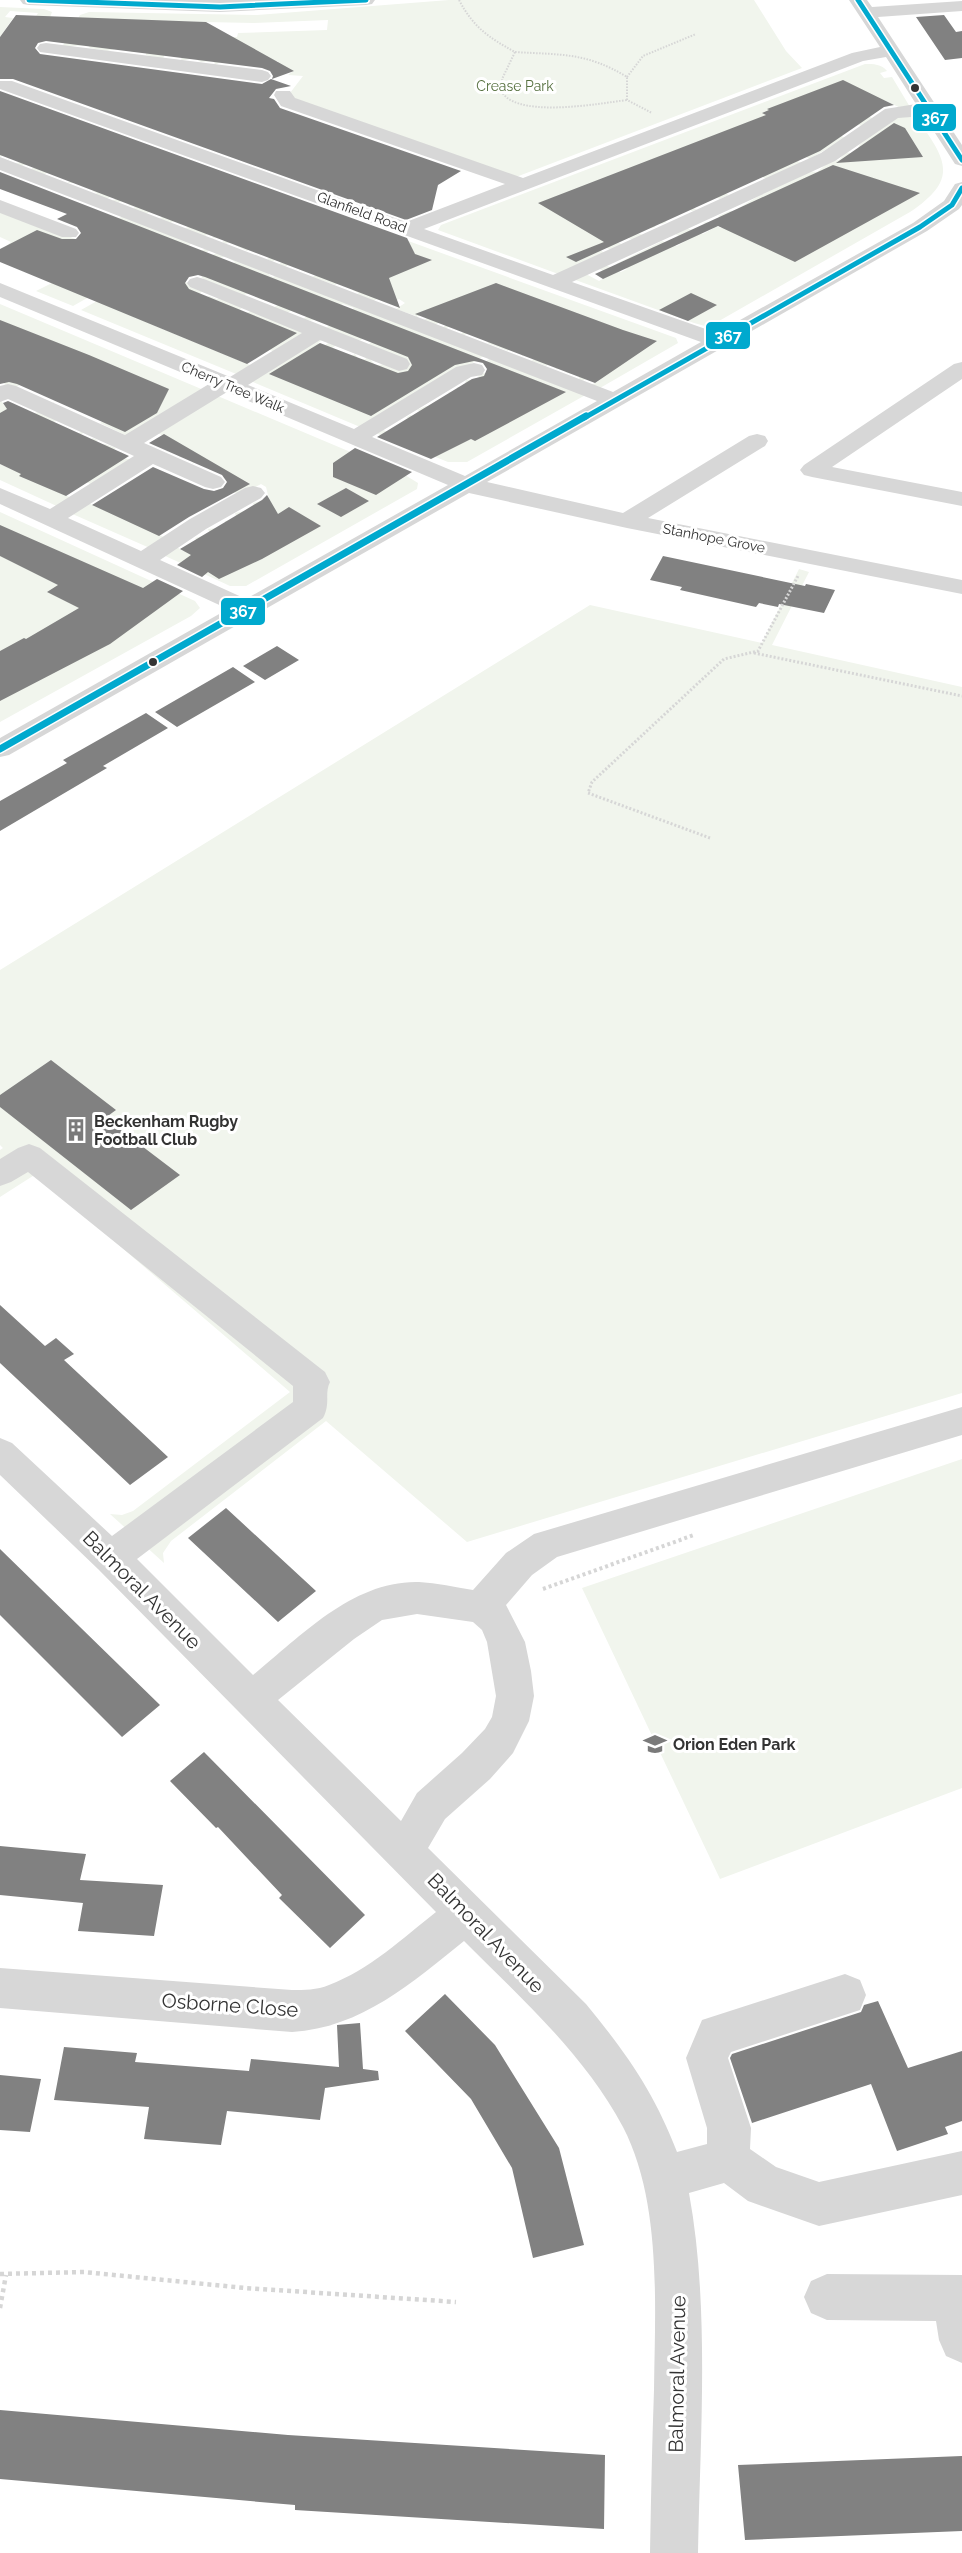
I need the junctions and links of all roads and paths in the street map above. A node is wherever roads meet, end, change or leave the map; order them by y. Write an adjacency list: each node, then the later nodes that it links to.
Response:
1 (29, 0): 4 (street)
2 (366, 0): 4 (street)
3 (459, 0): 10 (path)
4 (71, 3): 8 (street)
5 (862, 6): 6 (street); 9 (street)
6 (962, 6)
7 (696, 34): 12 (path)
8 (54, 35): 11 (street); 13 (street)
9 (891, 50): 16 (street); 17 (street)
10 (515, 52): 12 (path); 15 (path)
11 (262, 76)
12 (627, 77): 15 (path)
13 (3, 86): 23 (street, Glanfield Road)
14 (283, 95): 20 (street)
15 (627, 100): 17 (path)
16 (930, 110): 18 (street); 25 (street)
17 (676, 127): 20 (street)
18 (962, 160)
19 (0, 164): 35 (street)
20 (525, 185): 23 (street)
21 (962, 189): 29 (street)
22 (0, 206): 24 (street)
23 (408, 228): 25 (street, Glanfield Road)
24 (69, 233)
25 (554, 282): 29 (street, Glanfield Road)
26 (197, 283): 28 (street)
27 (0, 290): 33 (street, Cherry Tree Walk)
28 (318, 332): 30 (street); 33 (street)
29 (718, 341): 35 (street)
30 (399, 364)
31 (962, 369): 44 (street)
32 (474, 370): 36 (street)
33 (228, 385): 36 (street, Cherry Tree Walk); 38 (street)
34 (2, 391): 38 (street)
35 (614, 401): 41 (street)
36 (355, 438): 41 (street, Cherry Tree Walk)
37 (757, 441): 46 (street)
38 (126, 444): 39 (street)
39 (151, 455): 40 (street); 45 (street)
40 (213, 482)
41 (467, 485): 46 (street, Stanhope Grove); 50 (street)
42 (253, 493): 48 (street)
43 (0, 495): 45 (street)
44 (962, 499)
45 (50, 519): 48 (street)
46 (627, 521): 47 (street, Stanhope Grove)
47 (808, 557): 49 (street, Stanhope Grove); 51 (path)
48 (142, 561): 50 (street)
49 (962, 587)
50 (247, 609): 53 (street)
51 (750, 653): 52 (path); 54 (path)
52 (962, 696)
53 (0, 749)
54 (710, 838)
55 (0, 1174): 58 (street)
56 (962, 1421): 59 (street)
57 (0, 1453): 58 (street, Balmoral Avenue)
58 (111, 1558): 60 (street, Balmoral Avenue)
59 (482, 1607): 60 (street); 61 (street)
60 (252, 1698): 61 (street, Balmoral Avenue)
61 (405, 1851): 62 (street, Balmoral Avenue)
62 (467, 1914): 63 (street, Osborne Close); 67 (street, Balmoral Avenue)
63 (0, 1988)
64 (845, 1995): 65 (street)
65 (728, 2160): 66 (street); 67 (street)
66 (962, 2173)
67 (664, 2178): 73 (street, Balmoral Avenue)
68 (3, 2274): 70 (path); 71 (path)
69 (827, 2297): 72 (street)
70 (456, 2302)
71 (0, 2308)
72 (960, 2312)
73 (675, 2553)

